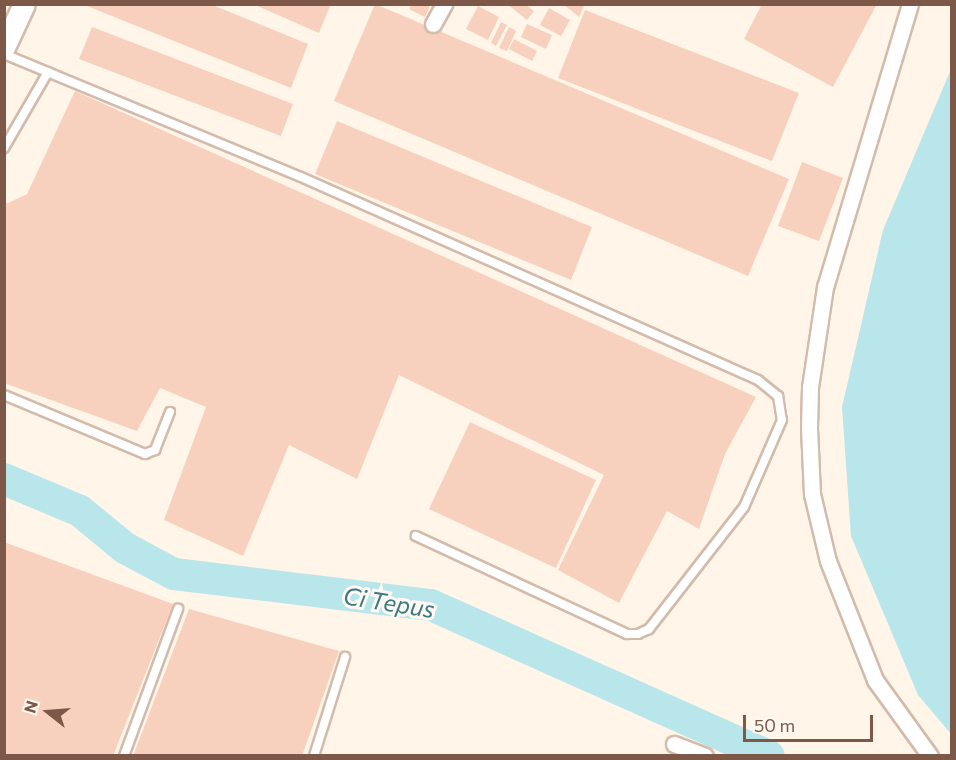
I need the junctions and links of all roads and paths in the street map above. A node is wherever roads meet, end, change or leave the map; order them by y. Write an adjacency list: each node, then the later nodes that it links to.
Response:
1 (24, 4): 5 (main road)
2 (444, 4): 4 (street)
3 (910, 4): 18 (street)
4 (433, 24)
5 (4, 47)
6 (4, 54): 7 (lane)
7 (48, 72): 8 (lane); 11 (lane)
8 (4, 148)
9 (4, 395): 10 (lane)
10 (170, 412)
11 (416, 536)
12 (178, 609): 15 (lane)
13 (345, 657): 16 (lane)
14 (674, 744): 17 (street)
15 (124, 756)
16 (314, 756)
17 (705, 756)
18 (930, 756)

